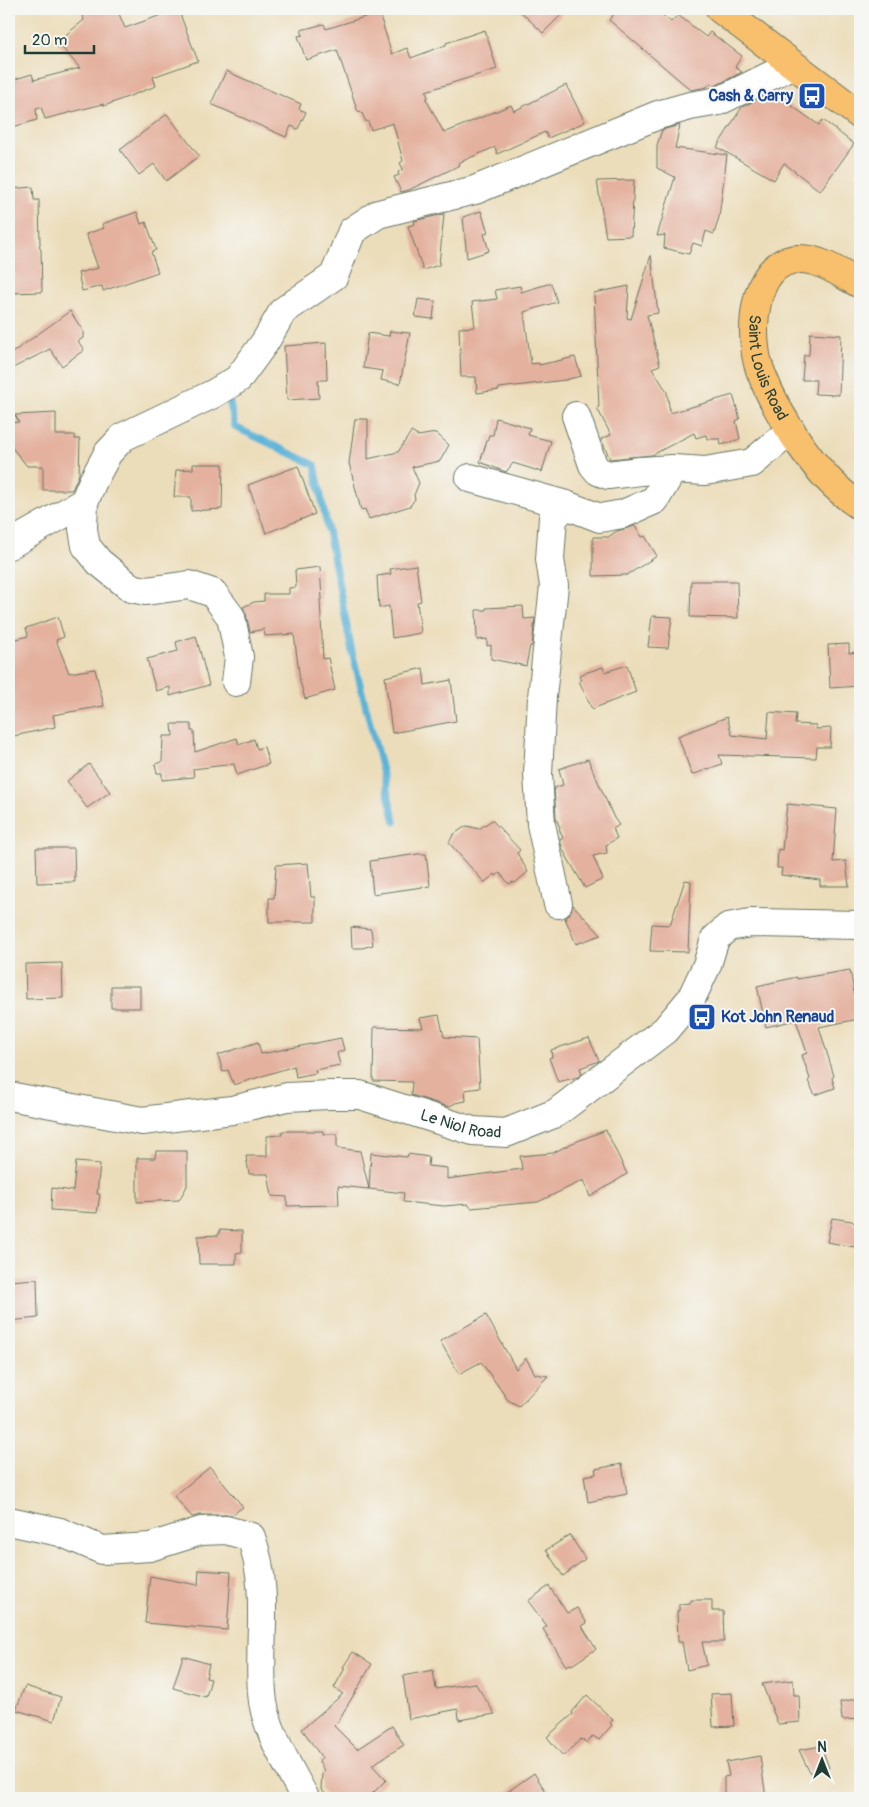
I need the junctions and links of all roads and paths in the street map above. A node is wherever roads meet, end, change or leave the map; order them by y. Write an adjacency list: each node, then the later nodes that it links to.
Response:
1 (720, 9): 2 (main road)
2 (792, 64): 3 (main road); 9 (street)
3 (860, 115)
4 (860, 284): 6 (main road, Saint Louis Road)
5 (576, 416): 7 (street)
6 (791, 430): 7 (street); 11 (main road, Saint Louis Road)
7 (674, 469): 10 (street)
8 (470, 478): 10 (street)
9 (84, 502): 12 (street); 13 (street)
10 (566, 505): 14 (street)
11 (860, 506)
12 (9, 545)
13 (236, 682)
14 (558, 904)
15 (860, 924): 16 (street, Le Niol Road)
16 (9, 1096)
17 (9, 1521): 18 (street)
18 (304, 1798)

